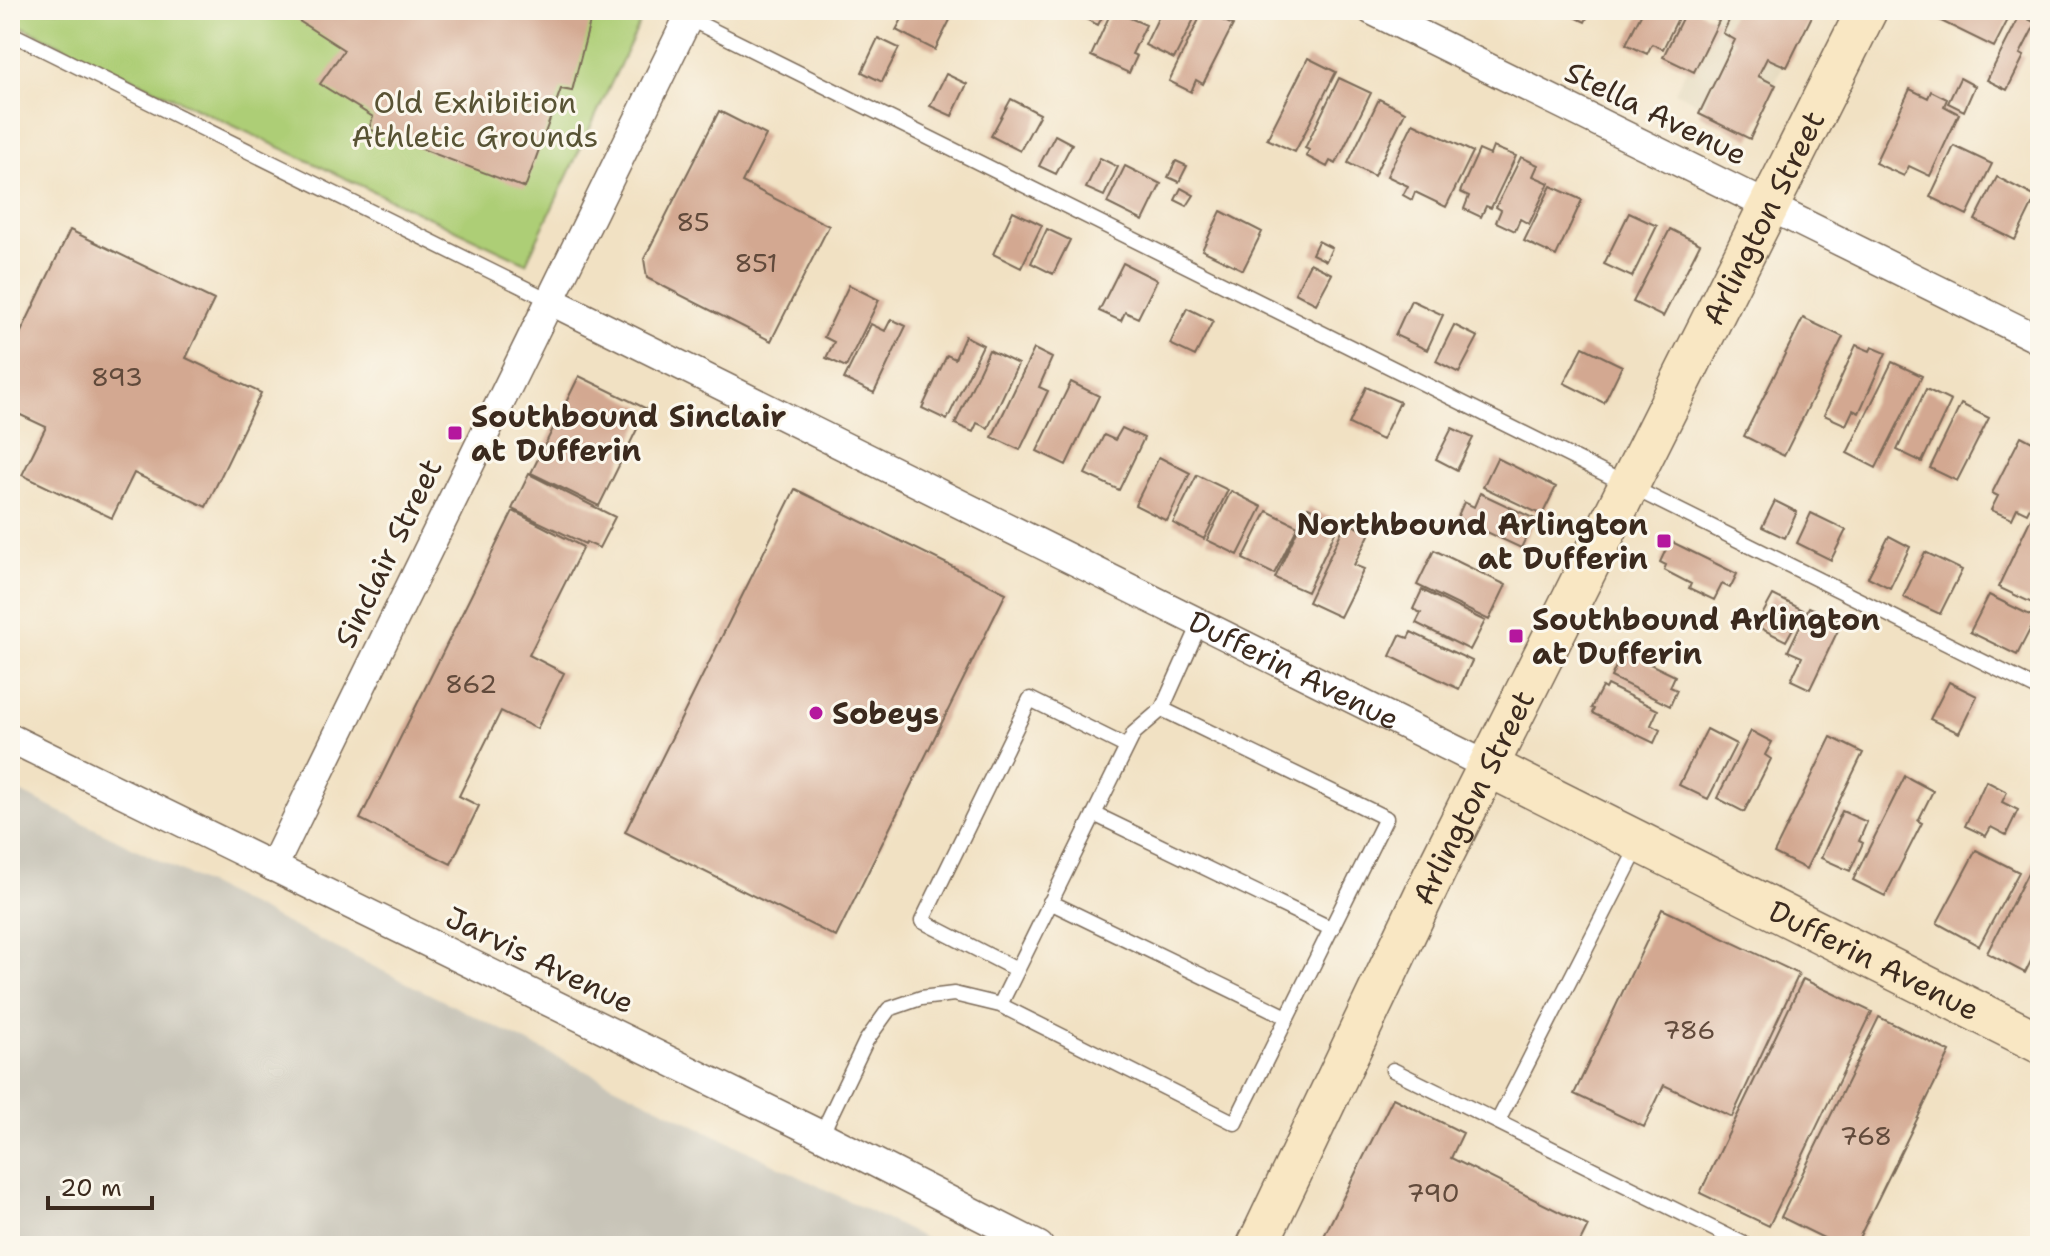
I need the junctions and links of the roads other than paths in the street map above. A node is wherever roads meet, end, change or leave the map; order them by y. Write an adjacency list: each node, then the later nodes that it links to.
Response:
1 (1371, 10): 5 (street, Stella Avenue)
2 (1867, 10): 5 (main road, Arlington Street)
3 (690, 14): 6 (street, Sinclair Street); 8 (lane)
4 (10, 33): 6 (lane)
5 (1769, 206): 7 (street, Stella Avenue); 8 (main road, Arlington Street)
6 (549, 300): 9 (street, Dufferin Avenue); 17 (street, Sinclair Street)
7 (2040, 340)
8 (1630, 486): 10 (lane); 14 (main road, Arlington Street)
9 (1200, 624): 11 (lane); 14 (street, Dufferin Avenue)
10 (2040, 690)
11 (1162, 709): 13 (lane); 19 (lane)
12 (10, 738): 17 (street, Jarvis Avenue)
13 (1127, 747): 15 (lane); 20 (lane)
14 (1490, 767): 16 (main road, Dufferin Avenue); 28 (main road, Arlington Street)
15 (1094, 814): 18 (lane); 19 (lane)
16 (1640, 843): 23 (main road, Dufferin Avenue); 25 (lane)
17 (273, 867): 26 (street, Jarvis Avenue)
18 (1050, 902): 20 (lane); 22 (lane)
19 (1332, 929): 22 (lane)
20 (1017, 970): 21 (lane)
21 (1000, 1005): 22 (lane); 26 (lane)
22 (1287, 1017)
23 (2040, 1043)
24 (1393, 1070): 25 (lane)
25 (1498, 1121): 29 (lane)
26 (821, 1135): 27 (street, Jarvis Avenue)
27 (1039, 1246)
28 (1257, 1246)
29 (1748, 1246)

